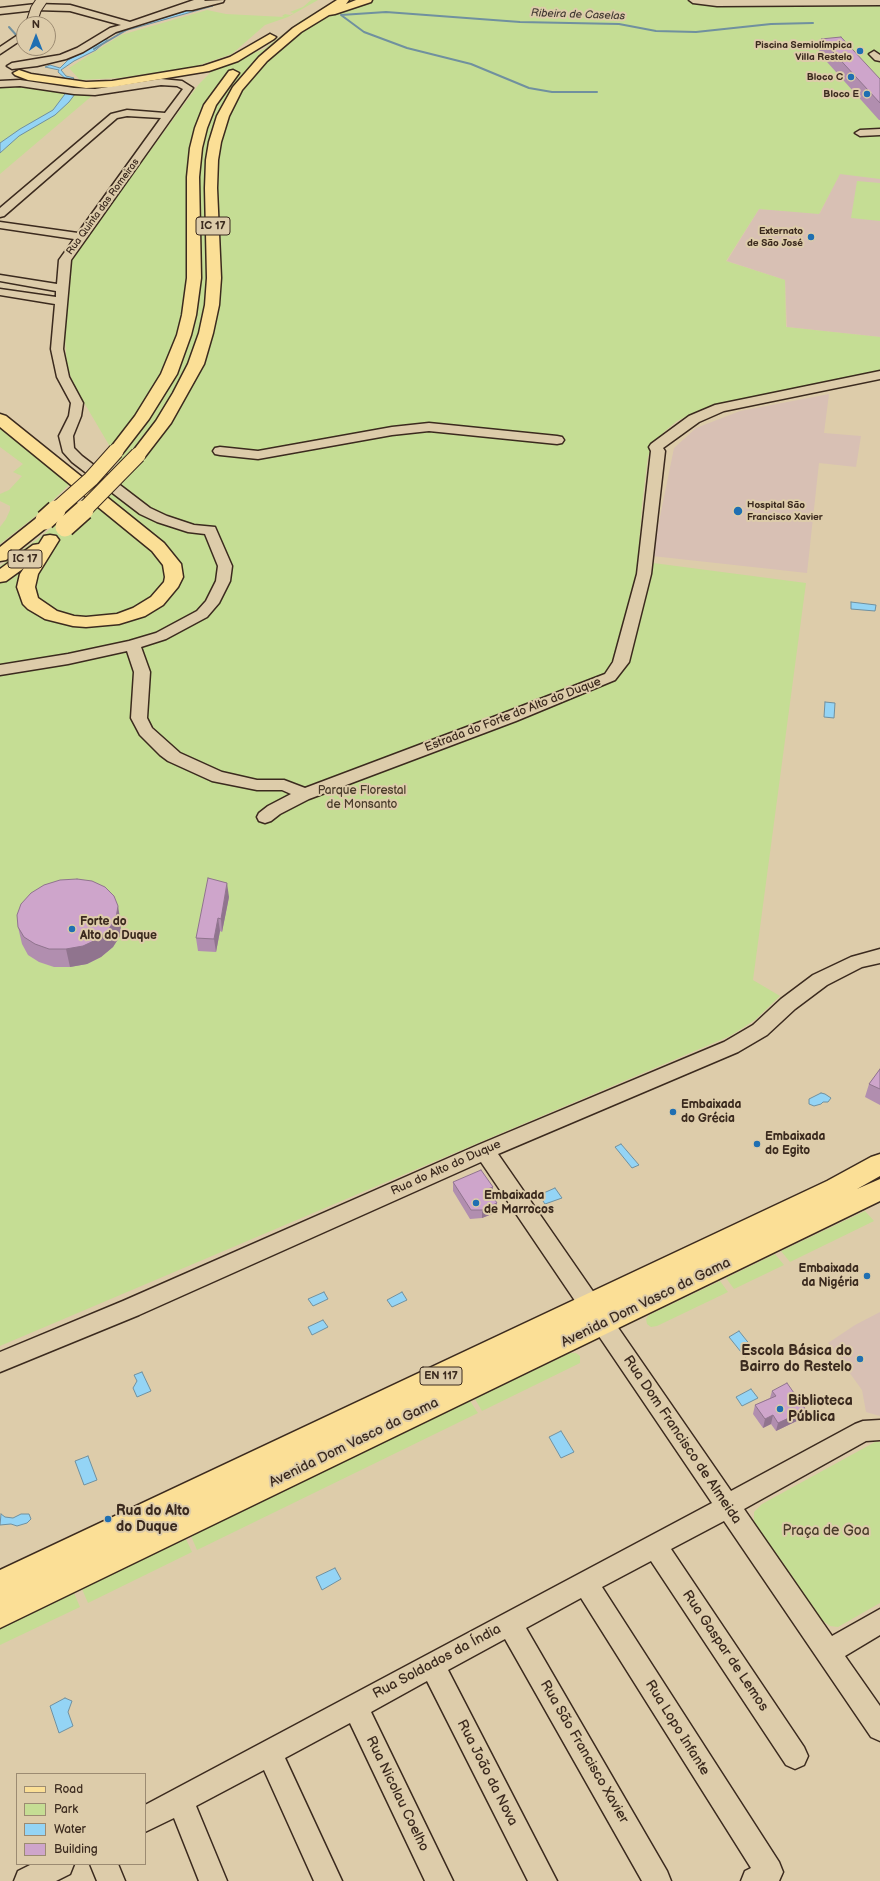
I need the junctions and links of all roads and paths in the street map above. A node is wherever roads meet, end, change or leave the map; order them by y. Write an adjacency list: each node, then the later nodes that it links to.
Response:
1 (42, 0): 17 (street, bridge)
2 (51, 0): 15 (street)
3 (201, 0): 16 (street)
4 (220, 0): 16 (street)
5 (328, 0): 20 (main road, IC 17)
6 (344, 0): 18 (main road, IC 17)
7 (367, 0): 18 (main road)
8 (693, 0): 9 (street)
9 (702, 1): 10 (street)
10 (754, 1): 11 (street)
11 (804, 1): 12 (street)
12 (856, 1): 13 (street)
13 (880, 2)
14 (0, 10): 19 (street)
15 (47, 15)
16 (161, 15): 19 (street)
17 (34, 16)
18 (315, 18): 43 (main road, IC 17, bridge)
19 (128, 24): 26 (street)
20 (270, 37): 26 (main road); 29 (main road, IC 17)
21 (16, 40): 23 (street)
22 (16, 50): 26 (street)
23 (0, 51)
24 (880, 54): 25 (street)
25 (880, 58)
26 (12, 67): 27 (street)
27 (1, 81): 28 (street, Rua Quinta das Romeiras); 29 (main road)
28 (169, 116): 32 (street); 34 (street, Rua Quinta das Romeiras)
29 (201, 128): 44 (main road, IC 17, bridge)
30 (880, 132): 31 (street)
31 (860, 133)
32 (0, 214)
33 (0, 225): 34 (street)
34 (80, 236): 36 (street, Rua Quinta das Romeiras)
35 (0, 278): 36 (street)
36 (61, 288): 38 (street, Rua Quinta das Romeiras)
37 (0, 292): 38 (street)
38 (60, 301): 46 (street, Rua Quinta das Romeiras)
39 (880, 375): 48 (street, Estrada do Forte do Alto do Duque)
40 (0, 419): 43 (main road)
41 (557, 440): 42 (street)
42 (220, 451)
43 (50, 540): 45 (main road, IC 17)
44 (0, 556)
45 (0, 578)
46 (133, 645): 47 (street); 48 (street)
47 (0, 670)
48 (303, 795): 49 (street, Estrada do Forte do Alto do Duque)
49 (265, 817)
50 (880, 956): 51 (street, Rua do Alto do Duque)
51 (485, 1151): 56 (street, Rua Dom Francisco de Almeida); 57 (street, Rua do Alto do Duque)
52 (880, 1164): 56 (main road, Avenida Dom Vasco da Gama / EN 117)
53 (880, 1190): 55 (main road, Avenida Dom Vasco da Gama / EN 117)
54 (880, 1197): 55 (street)
55 (850, 1205): 56 (main road, Avenida Dom Vasco da Gama / EN 117)
56 (597, 1314): 59 (street, Rua Dom Francisco de Almeida); 62 (main road, Avenida Dom Vasco da Gama / EN 117); 63 (main road, Avenida Dom Vasco da Gama / EN 117)
57 (0, 1362)
58 (880, 1430): 59 (street)
59 (729, 1506): 60 (street, Rua Soldados da Índia); 66 (street, Rua Dom Francisco de Almeida)
60 (655, 1546): 61 (street, Rua Soldados da Índia); 71 (street, Rua Gaspar de Lemos)
61 (585, 1583): 65 (street, Rua Soldados da Índia); 76 (street, Rua Lopo Infante)
62 (0, 1585)
63 (0, 1613)
64 (880, 1621): 66 (street)
65 (510, 1624): 67 (street, Rua Soldados da Índia); 83 (street, Rua São Francisco Xavier)
66 (828, 1652): 69 (street, Rua Dom Francisco de Almeida)
67 (432, 1665): 68 (street, Rua Soldados da Índia); 82 (street, Rua João da Nova)
68 (355, 1706): 70 (street, Rua Soldados da Índia); 81 (street, Rua Nicolau Coelho)
69 (880, 1728)
70 (269, 1752): 72 (street, Rua Soldados da Índia); 80 (street)
71 (795, 1756)
72 (180, 1800): 73 (street, Rua Soldados da Índia); 79 (street)
73 (146, 1817)
74 (58, 1865): 77 (street)
75 (104, 1865): 78 (street)
76 (762, 1877)
77 (28, 1881)
78 (110, 1881)
79 (213, 1881)
80 (328, 1881)
81 (439, 1881)
82 (543, 1881)
83 (657, 1881)

